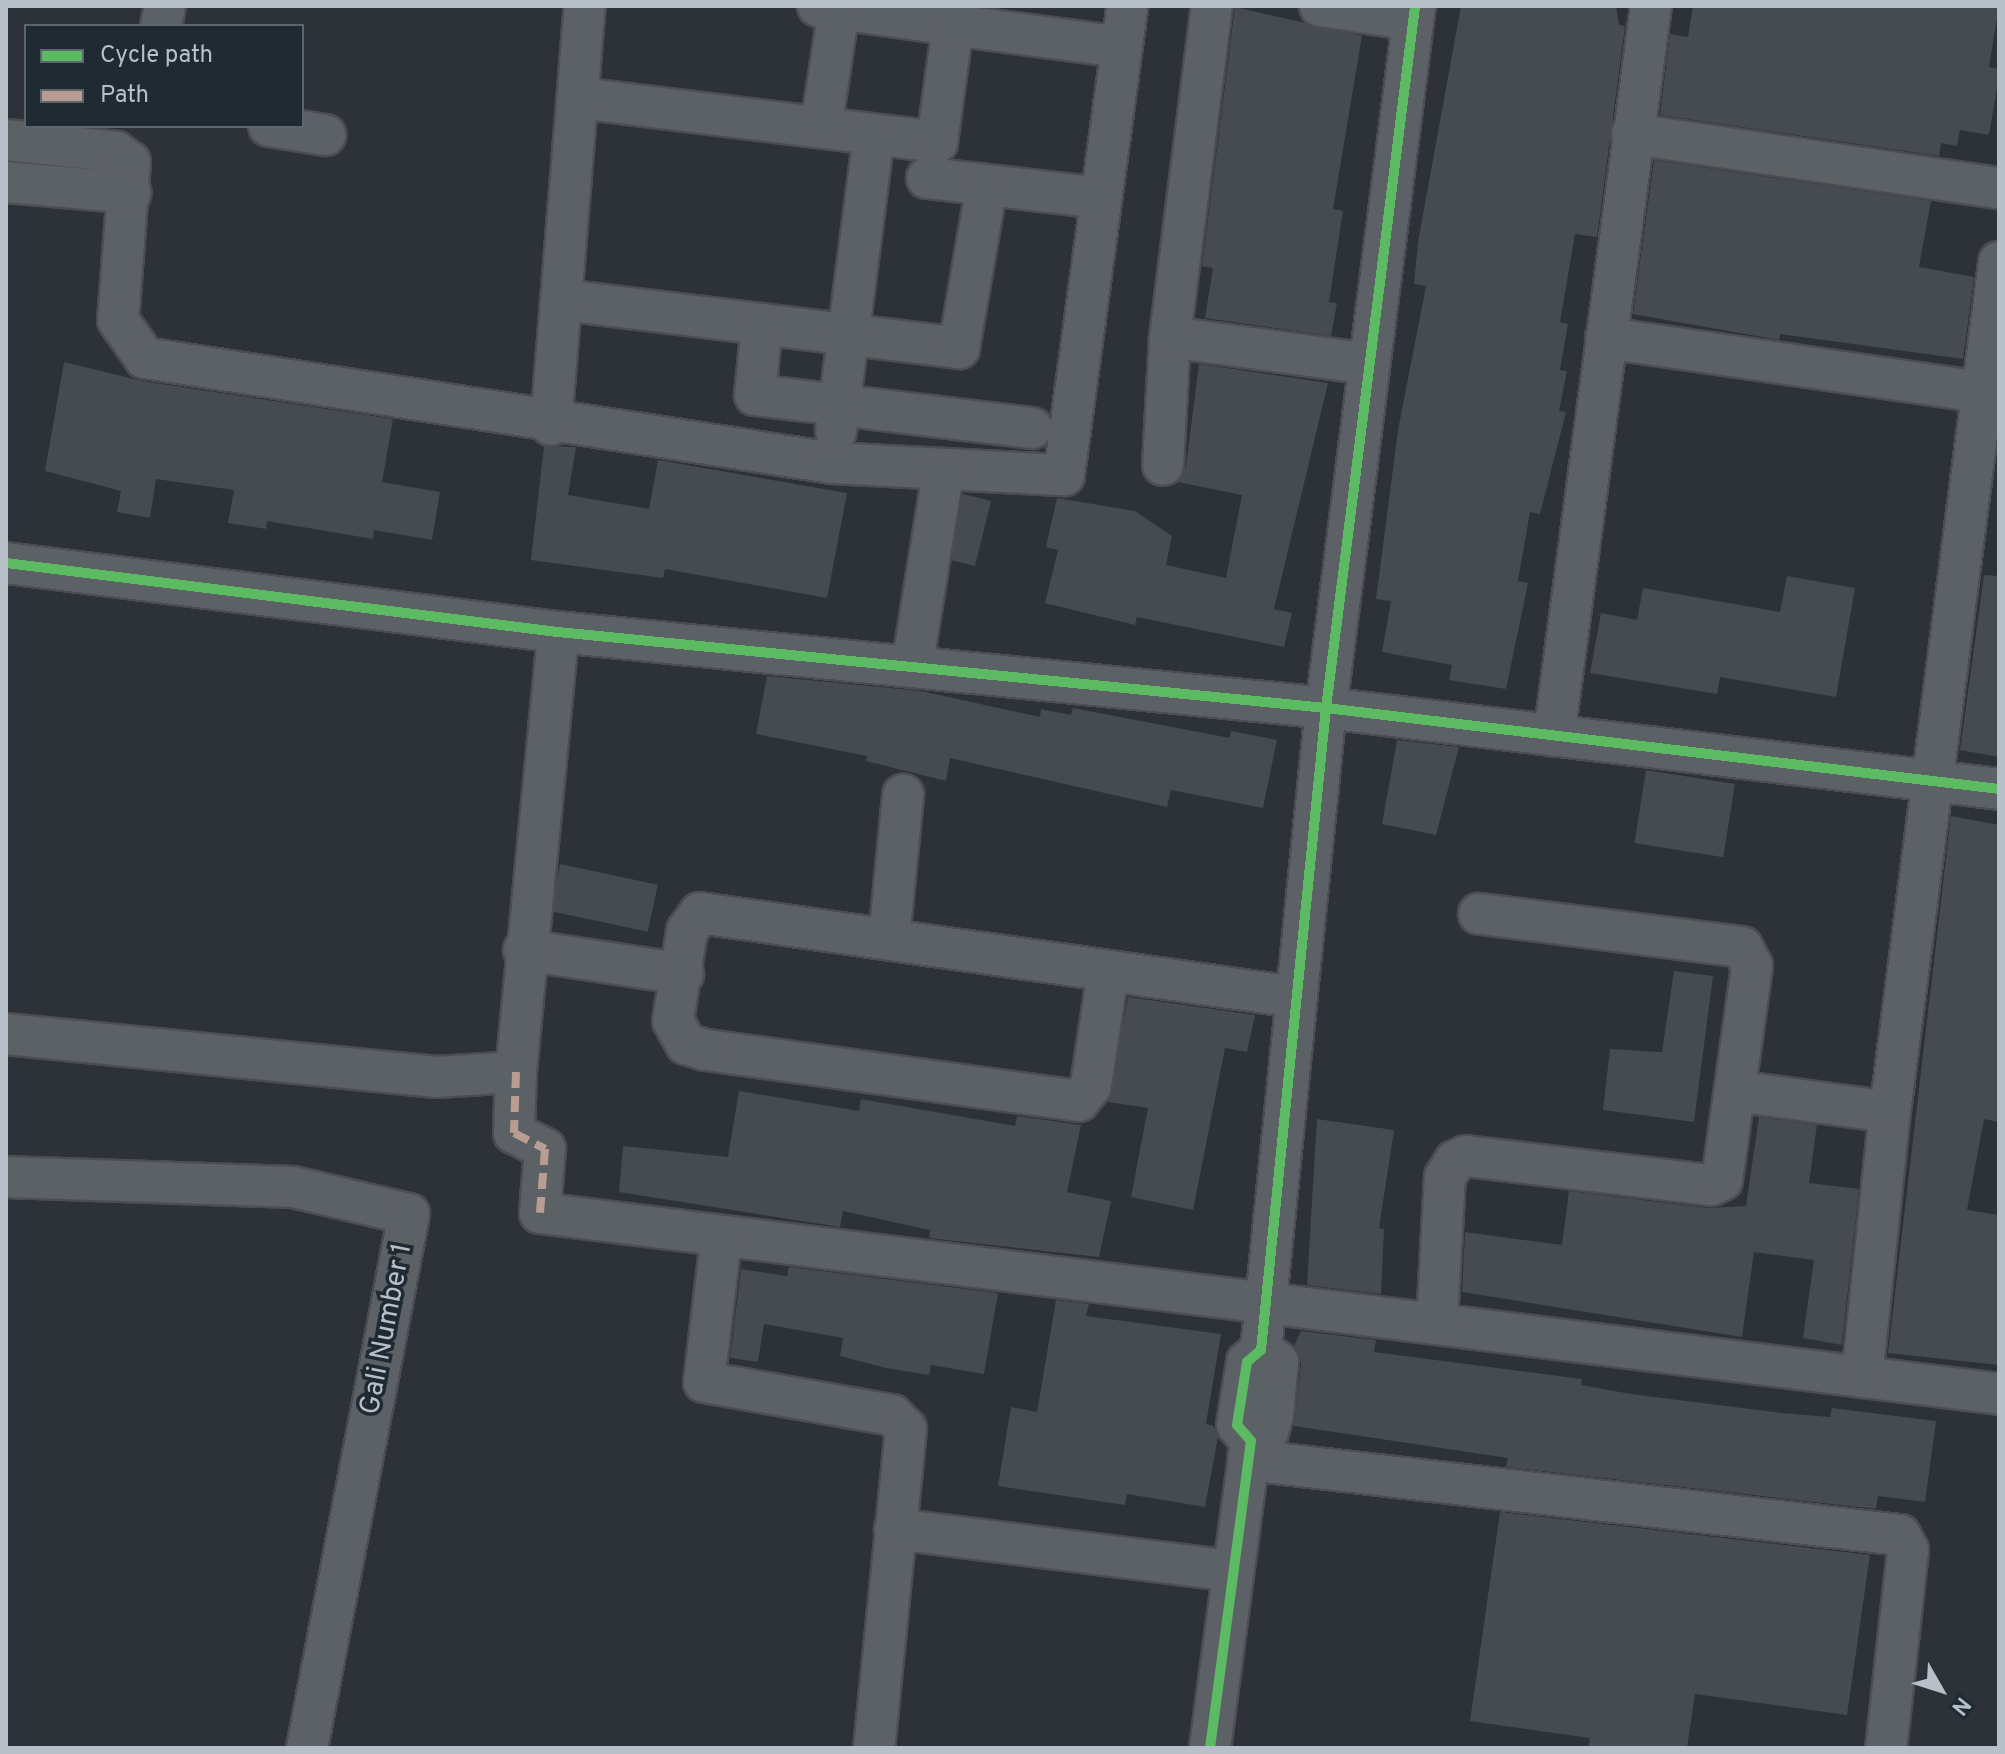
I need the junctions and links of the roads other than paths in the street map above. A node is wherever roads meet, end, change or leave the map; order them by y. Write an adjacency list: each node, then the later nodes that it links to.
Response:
1 (585, 6): 10 (street)
2 (1127, 6): 9 (street)
3 (1212, 6): 28 (street)
4 (1320, 6): 7 (street)
5 (1651, 6): 15 (street)
6 (828, 8): 8 (street); 11 (street)
7 (1414, 13): 30 (street)
8 (953, 25): 9 (street); 14 (street)
9 (1119, 47): 23 (street)
10 (580, 98): 11 (street); 25 (street)
11 (821, 127): 14 (street)
12 (142, 128): 19 (street)
13 (281, 128): 16 (street)
14 (874, 134): 27 (street)
15 (1632, 134): 22 (street); 29 (street)
16 (325, 135)
17 (6, 140): 19 (street)
18 (927, 178): 21 (street)
19 (132, 180): 20 (street); 33 (street)
20 (6, 182)
21 (987, 185): 23 (street); 27 (street)
22 (1999, 188)
23 (1099, 198): 37 (street)
24 (1999, 262): 31 (street)
25 (563, 300): 26 (street); 33 (street)
26 (762, 324): 27 (street); 32 (street)
27 (849, 334): 32 (street)
28 (1170, 337): 30 (street); 36 (street)
29 (1606, 338): 31 (street); 42 (street)
30 (1369, 364): 41 (street)
31 (1982, 392): 43 (street)
32 (839, 405): 34 (street); 35 (street)
33 (551, 425): 35 (street)
34 (1032, 428)
35 (832, 463): 37 (street)
36 (1163, 465)
37 (943, 473): 40 (street)
38 (6, 563): 39 (street)
39 (558, 632): 40 (street); 48 (street)
40 (912, 667): 41 (street)
41 (1326, 708): 42 (street); 51 (street)
42 (1554, 736): 43 (street)
43 (1933, 781): 44 (street); 55 (street)
44 (1999, 789)
45 (903, 795): 47 (street)
46 (1479, 914): 54 (street)
47 (889, 939): 49 (street); 50 (street)
48 (524, 950): 50 (street); 53 (street)
49 (1108, 972): 50 (street); 51 (street)
50 (683, 974)
51 (1294, 997): 58 (street)
52 (6, 1034): 53 (street)
53 (516, 1072): 57 (street)
54 (1735, 1091): 55 (street); 59 (street)
55 (1890, 1112): 60 (street)
56 (6, 1177): 65 (street, Gali Number 1)
57 (721, 1240): 58 (street); 63 (street)
58 (1266, 1304): 59 (street); 62 (street)
59 (1437, 1323): 60 (street)
60 (1862, 1377): 61 (street)
61 (1999, 1394)
62 (1250, 1450): 64 (street); 68 (street)
63 (895, 1529): 64 (street); 66 (street)
64 (1230, 1571): 67 (street)
65 (307, 1748)
66 (874, 1748)
67 (1210, 1748)
68 (1886, 1748)

